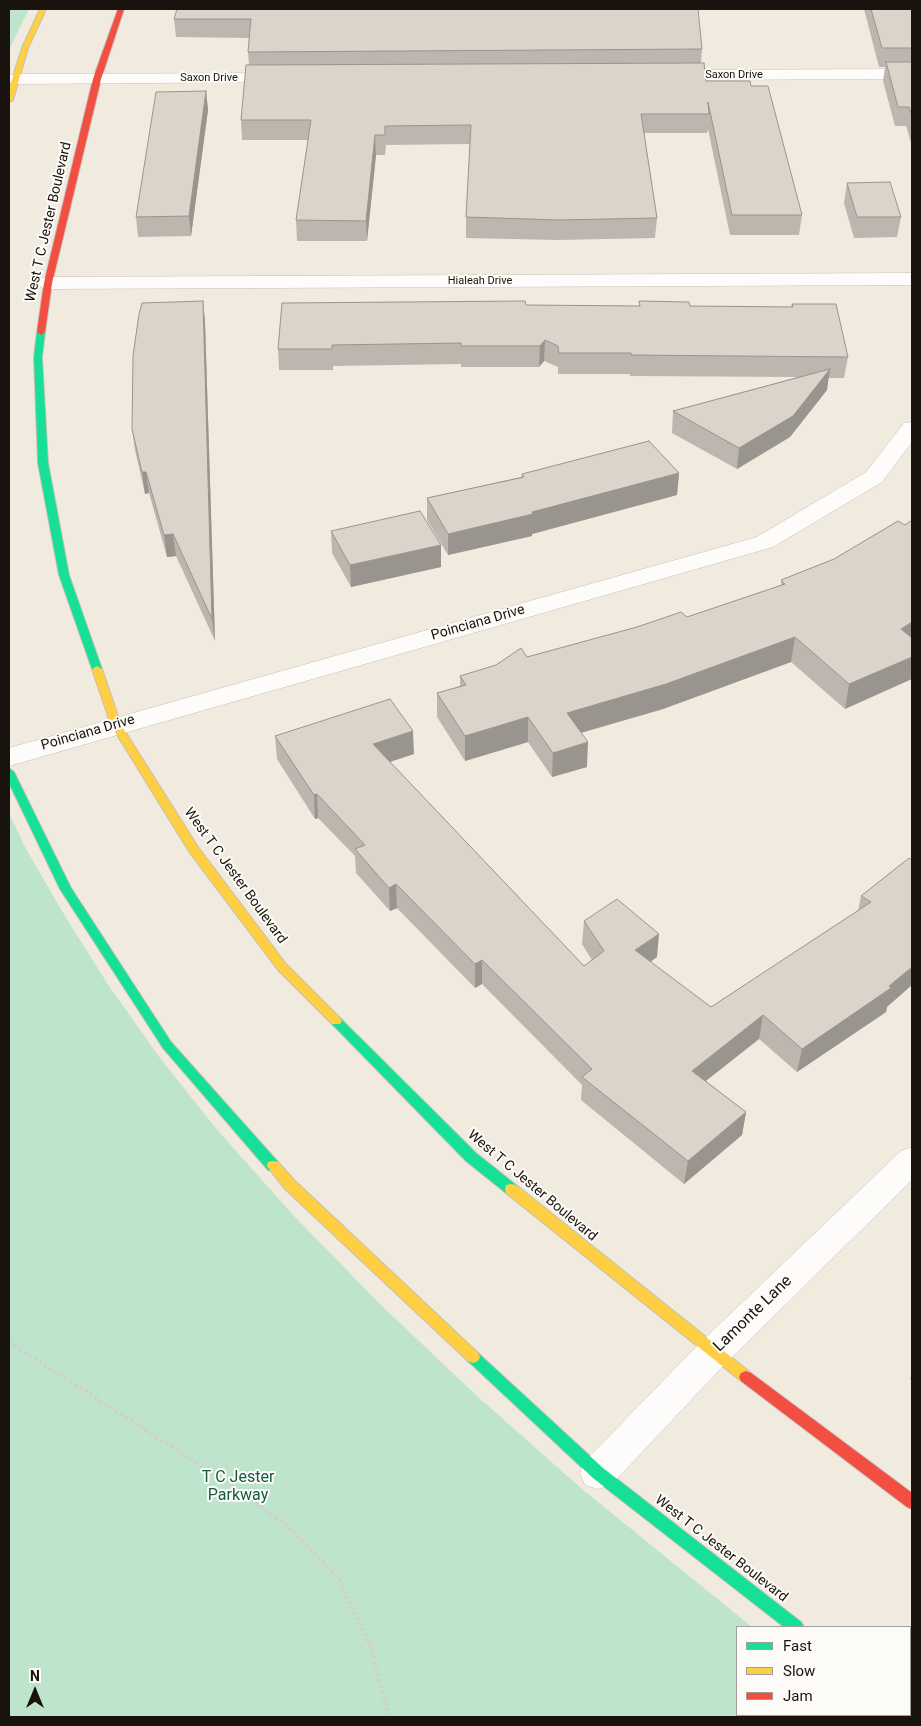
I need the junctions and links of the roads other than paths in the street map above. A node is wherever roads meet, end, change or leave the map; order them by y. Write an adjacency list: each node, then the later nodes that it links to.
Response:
1 (43, 9): 6 (main road)
2 (121, 9): 7 (main road, West T C Jester Boulevard)
3 (912, 74): 4 (street, Saxon Drive)
4 (653, 76)
5 (295, 78): 7 (street, Saxon Drive)
6 (15, 79): 7 (street, Saxon Drive); 8 (main road)
7 (98, 79): 10 (main road, West T C Jester Boulevard)
8 (9, 100)
9 (912, 280): 10 (street, Hialeah Drive)
10 (48, 283): 12 (main road, West T C Jester Boulevard)
11 (912, 428): 12 (street, Poinciana Drive)
12 (116, 725): 13 (street, Poinciana Drive); 16 (main road, West T C Jester Boulevard)
13 (9, 757)
14 (9, 772): 17 (main road, West T C Jester Boulevard)
15 (912, 1160): 16 (street, Lamonte Lane)
16 (713, 1353): 17 (street, Lamonte Lane); 18 (main road, West T C Jester Boulevard)
17 (598, 1472): 19 (main road, West T C Jester Boulevard)
18 (912, 1502)
19 (795, 1626)

